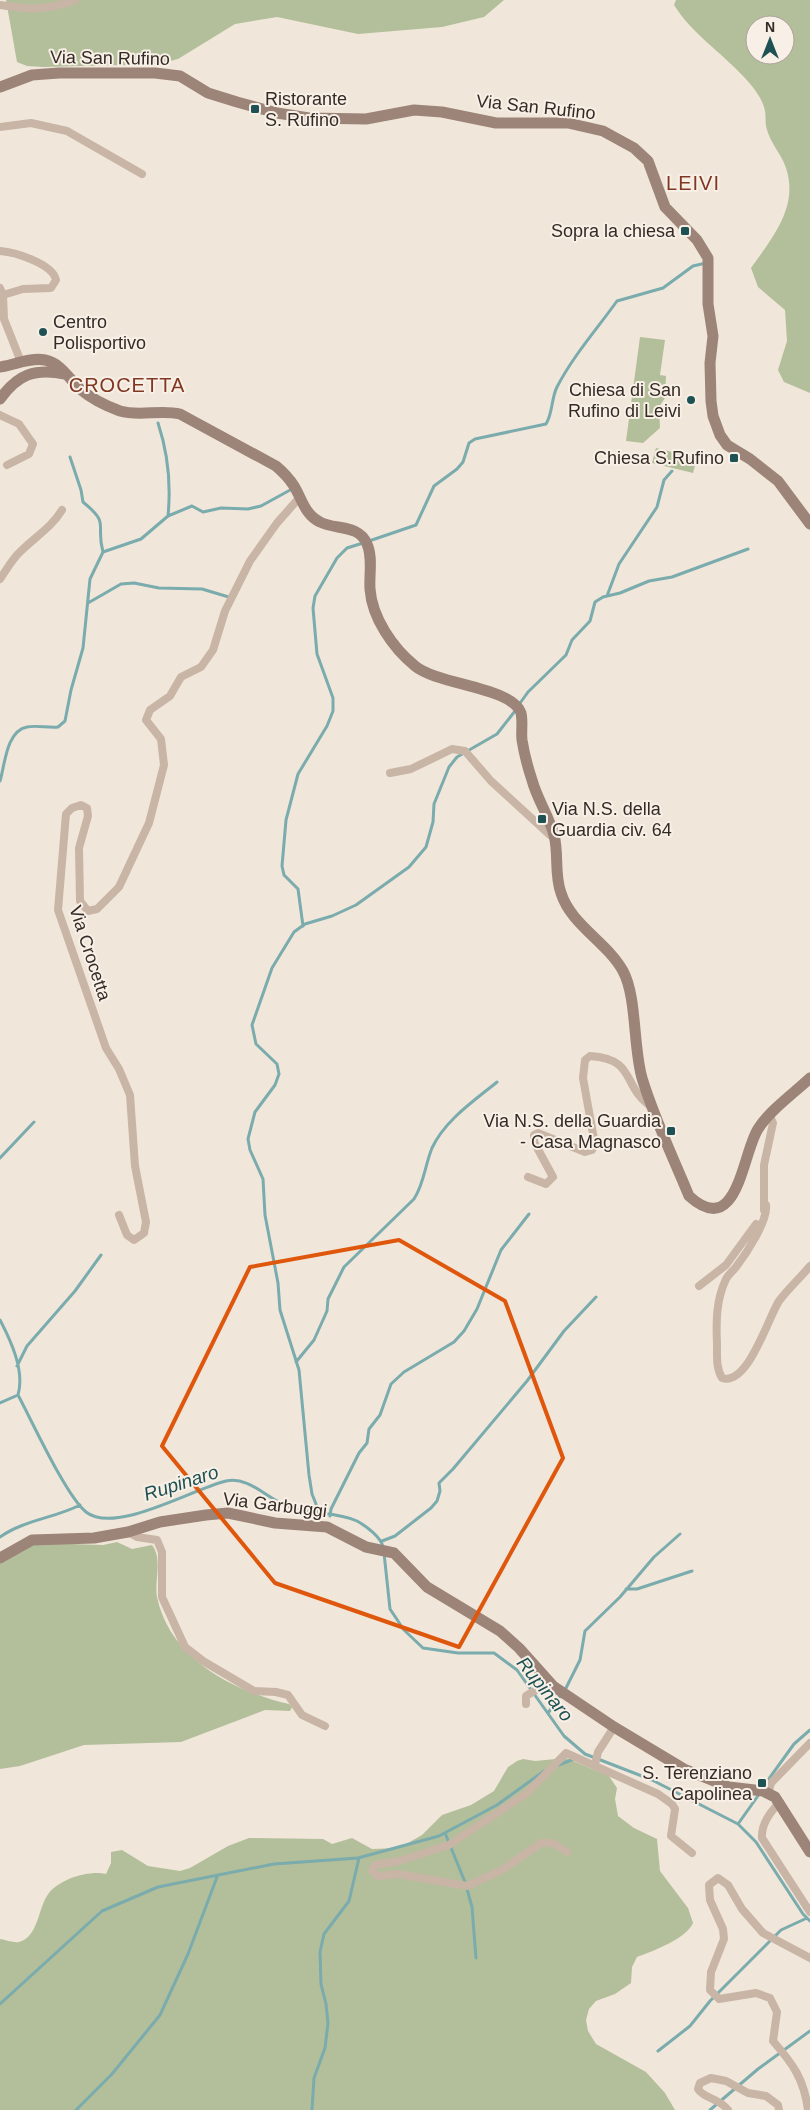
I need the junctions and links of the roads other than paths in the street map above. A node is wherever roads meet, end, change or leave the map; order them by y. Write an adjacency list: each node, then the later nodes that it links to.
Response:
1 (75, 0): 2 (street)
2 (0, 5)
3 (0, 87): 16 (street, Via San Rufino)
4 (0, 127): 5 (street)
5 (142, 174)
6 (0, 251): 7 (street)
7 (1, 292): 8 (street)
8 (21, 362): 9 (street); 10 (street)
9 (0, 367)
10 (67, 374): 11 (street); 14 (street)
11 (0, 399)
12 (0, 415): 13 (street)
13 (7, 465)
14 (300, 497): 19 (street); 25 (street, Via Crocetta)
15 (62, 510): 17 (street)
16 (810, 524)
17 (0, 579)
18 (390, 773): 19 (street)
19 (554, 836): 21 (street)
20 (810, 1078): 22 (street)
21 (654, 1109): 22 (street); 23 (street)
22 (770, 1116): 24 (street)
23 (528, 1177)
24 (766, 1205): 26 (street); 27 (street)
25 (118, 1215)
26 (810, 1266)
27 (699, 1286)
28 (128, 1532): 29 (street, Via Garbuggi); 30 (street, Via Garbuggi); 32 (street)
29 (0, 1558)
30 (547, 1684): 31 (street); 33 (street, Via Garbuggi)
31 (526, 1700)
32 (325, 1726)
33 (614, 1727): 35 (street); 36 (street, Via Garbuggi)
34 (810, 1743): 36 (street)
35 (595, 1765): 38 (street); 40 (street)
36 (768, 1794): 37 (street)
37 (780, 1802): 39 (street); 41 (street)
38 (566, 1852)
39 (810, 1852)
40 (692, 1853)
41 (810, 1912)
42 (810, 1958): 45 (street)
43 (728, 2110): 44 (street)
44 (779, 2110)
45 (808, 2110)

